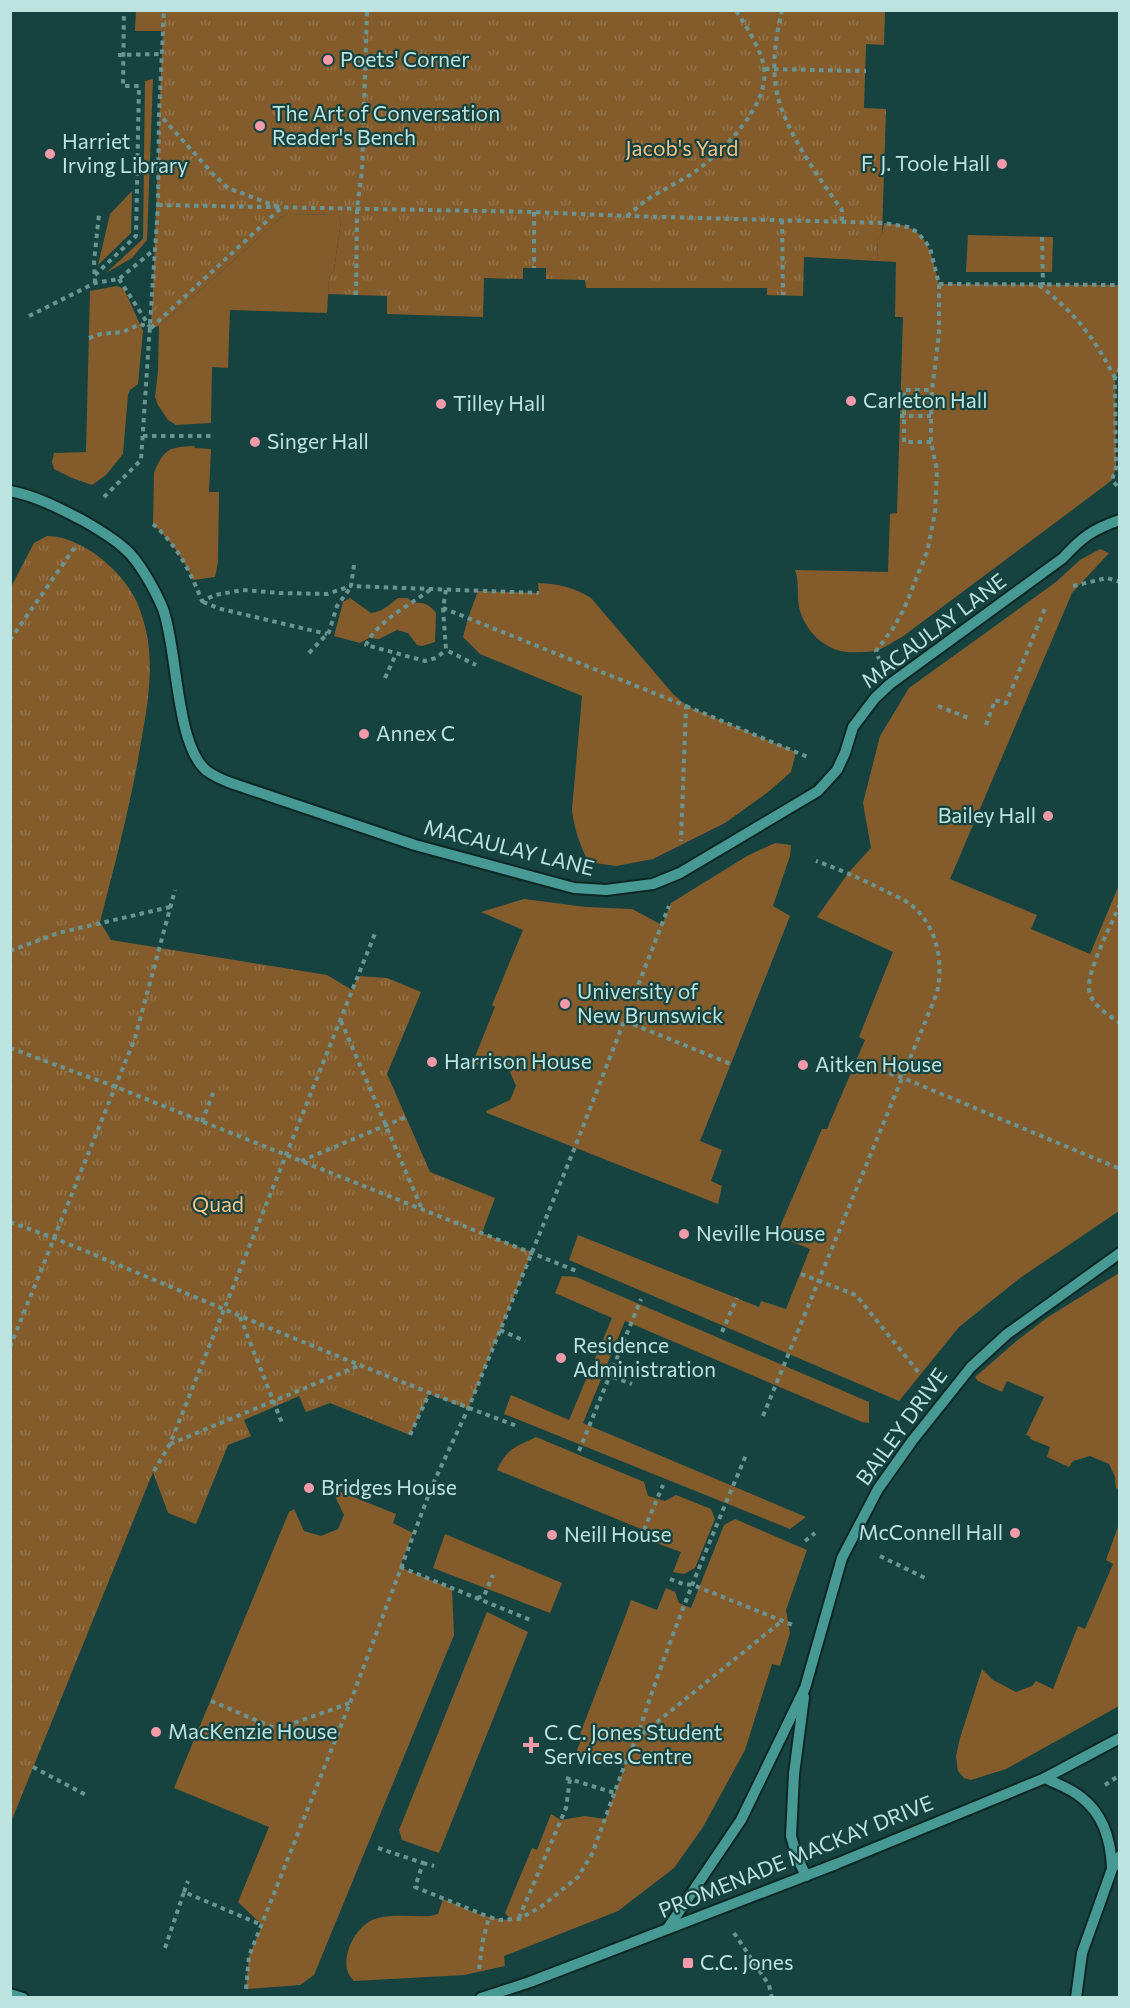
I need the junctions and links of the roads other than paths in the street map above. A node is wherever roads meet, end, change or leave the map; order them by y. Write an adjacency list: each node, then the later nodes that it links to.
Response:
1 (10, 491): 2 (street, MACAULAY LANE)
2 (1119, 520)
3 (1119, 1252): 4 (street, BAILEY DRIVE)
4 (805, 1688): 9 (street, BAILEY DRIVE); 10 (street, BAILEY DRIVE)
5 (1119, 1738): 6 (street, PROMENADE MACKAY DRIVE)
6 (1045, 1778): 8 (street); 9 (street, PROMENADE MACKAY DRIVE)
7 (1119, 1856): 8 (street)
8 (1112, 1869): 14 (street)
9 (806, 1876): 10 (street, PROMENADE MACKAY DRIVE)
10 (668, 1928): 13 (street, PROMENADE MACKAY DRIVE)
11 (10, 1994): 12 (street)
12 (23, 1998)
13 (481, 1998)
14 (1076, 1998)

